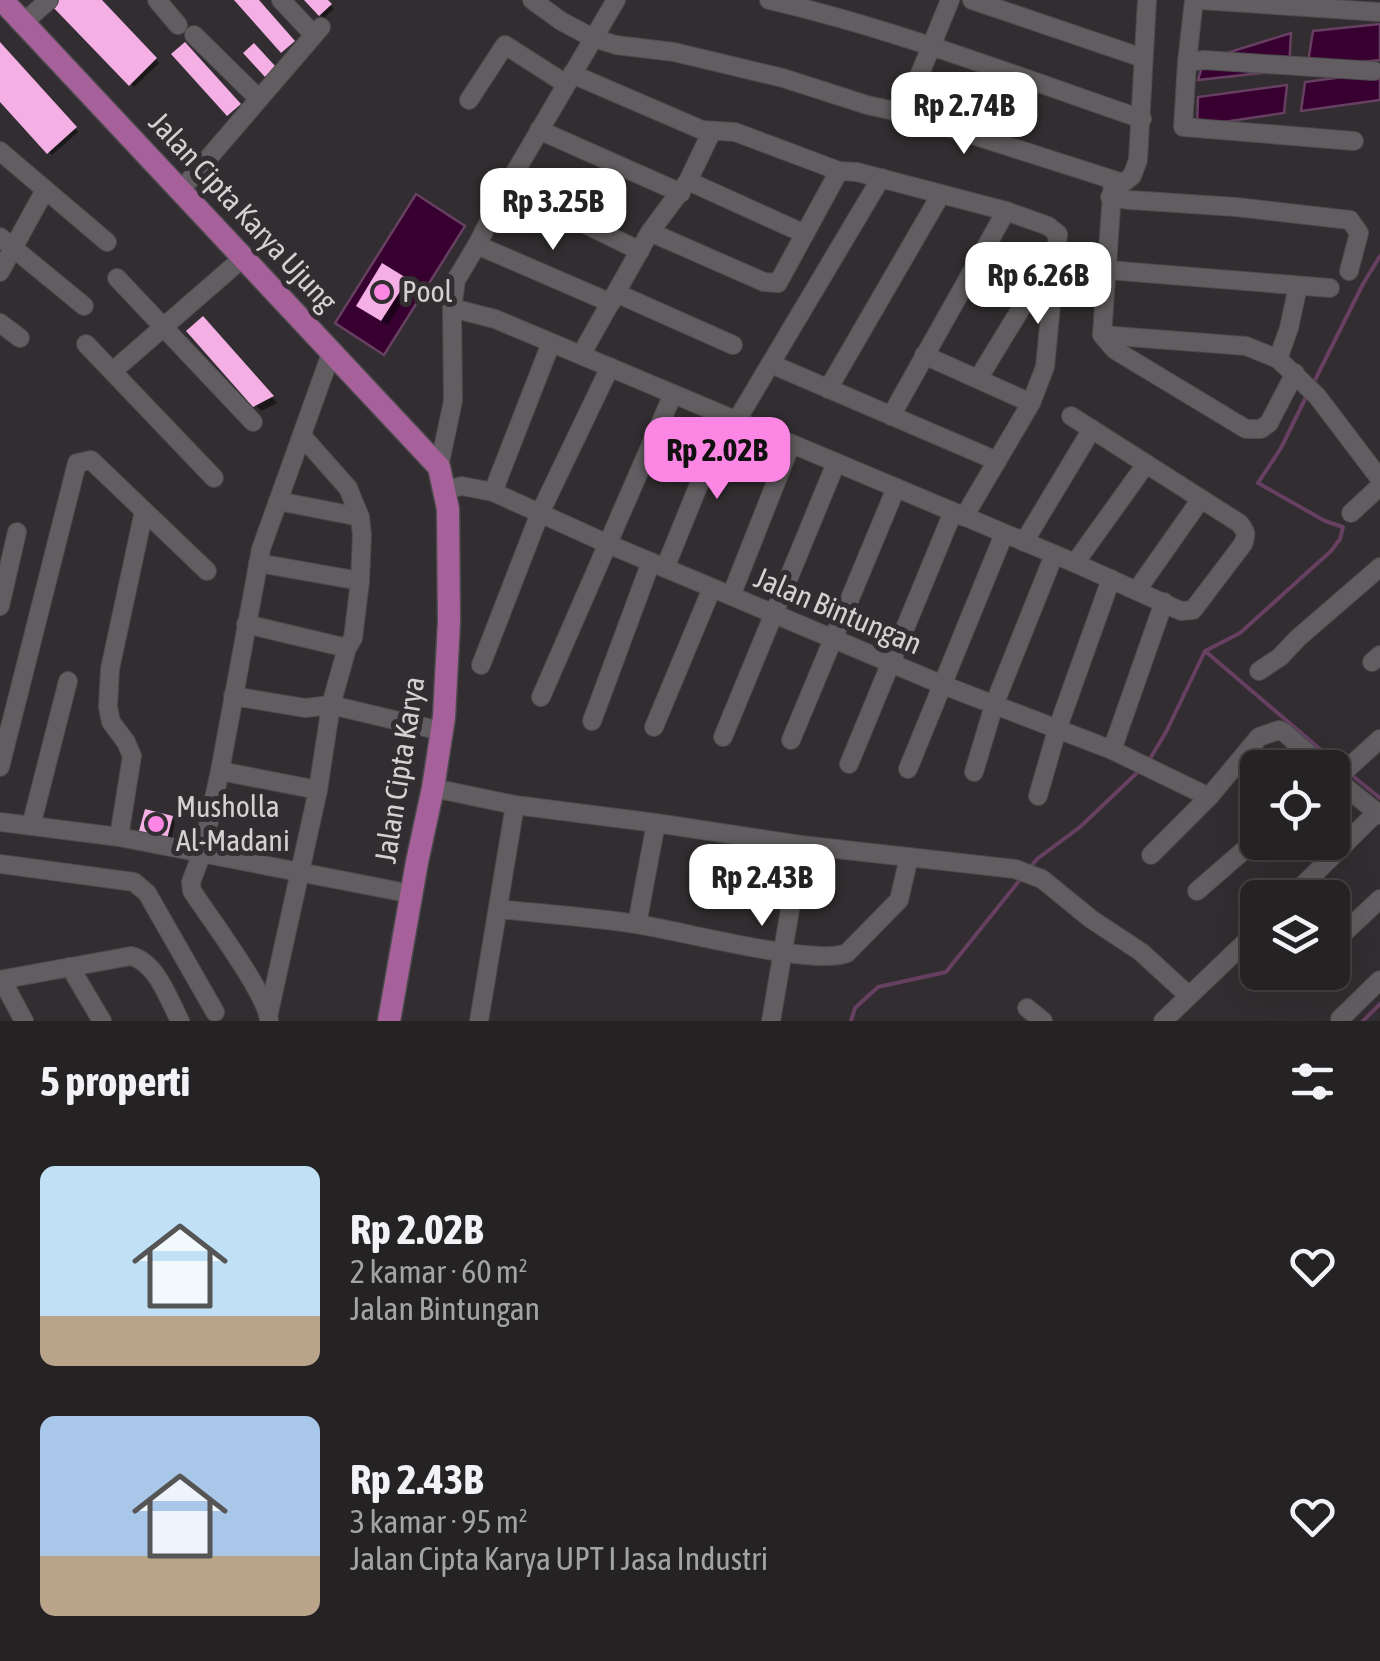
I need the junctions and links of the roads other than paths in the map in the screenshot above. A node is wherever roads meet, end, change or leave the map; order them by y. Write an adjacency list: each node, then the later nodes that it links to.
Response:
1 (2, 0): 13 (main road, Jalan Cipta Karya Ujung)
2 (49, 0): 13 (street)
3 (157, 0): 20 (street)
4 (282, 0): 20 (street)
5 (532, 0): 14 (street)
6 (616, 0): 14 (street)
7 (768, 0): 15 (street)
8 (950, 0): 15 (street)
9 (972, 0): 16 (street)
10 (1147, 0): 16 (street)
11 (1197, 0): 12 (street); 17 (street)
12 (1379, 12)
13 (23, 22): 34 (main road, Jalan Cipta Karya Ujung)
14 (593, 38): 19 (street); 22 (street)
15 (931, 47): 22 (street); 23 (street)
16 (1142, 58): 23 (street)
17 (1187, 62): 18 (street); 26 (street)
18 (1374, 71)
19 (569, 79): 21 (street); 24 (street); 25 (street)
20 (259, 98): 34 (street)
21 (468, 100)
22 (904, 113): 32 (street)
23 (1142, 119): 32 (street)
24 (539, 130): 30 (street); 31 (street)
25 (712, 131): 28 (street); 31 (street)
26 (1354, 141)
27 (0, 151): 33 (street)
28 (839, 172): 29 (street); 38 (street)
29 (881, 178): 35 (street); 65 (street)
30 (507, 186): 41 (street); 42 (street)
31 (684, 187): 37 (street); 38 (street)
32 (1111, 188): 45 (street); 47 (street)
33 (45, 190): 39 (street); 40 (street)
34 (181, 190): 44 (main road, Jalan Cipta Karya Ujung)
35 (942, 194): 36 (street); 70 (street)
36 (1006, 211): 43 (street); 61 (street)
37 (650, 232): 38 (street); 42 (street)
38 (805, 234)
39 (6, 242): 46 (street); 52 (street)
40 (107, 242)
41 (477, 245): 51 (street); 53 (street)
42 (640, 250): 51 (street)
43 (1057, 250): 69 (street); 72 (street)
44 (244, 257): 55 (street); 84 (main road, Jalan Cipta Karya Ujung)
45 (1108, 270): 49 (street); 56 (street)
46 (0, 272)
47 (1349, 272)
48 (118, 278): 55 (street)
49 (1298, 286): 50 (street); 64 (street)
50 (1330, 288)
51 (613, 298): 60 (street); 62 (street)
52 (84, 306)
53 (452, 308): 58 (street); 84 (street)
54 (0, 323): 57 (street)
55 (163, 327): 67 (street); 76 (street)
56 (1102, 334): 64 (street); 68 (street)
57 (20, 338)
58 (551, 343): 62 (street); 87 (street)
59 (86, 344): 67 (street)
60 (733, 345)
61 (924, 355): 69 (street); 73 (street)
62 (582, 356): 66 (street)
63 (328, 359): 78 (street)
64 (1278, 359): 68 (street)
65 (771, 364): 70 (street); 75 (street)
66 (610, 368): 71 (street); 92 (street)
67 (112, 371): 83 (street)
68 (1298, 377): 85 (street)
69 (978, 379): 72 (street)
70 (828, 389): 73 (street)
71 (673, 394): 75 (street); 98 (street)
72 (1031, 403): 80 (street)
73 (891, 416): 80 (street)
74 (1071, 416): 77 (street)
75 (731, 419): 79 (street); 102 (street)
76 (253, 422)
77 (1092, 429): 82 (street); 97 (street)
78 (302, 436): 89 (street); 94 (street)
79 (791, 444): 81 (street); 109 (street)
80 (997, 460): 93 (street)
81 (836, 463): 86 (street); 112 (street)
82 (1146, 464): 88 (street); 101 (street)
83 (214, 478)
84 (442, 478): 87 (street, Jalan Bintungan); 128 (main road, Jalan Cipta Karya)
85 (1380, 483): 91 (street)
86 (896, 488): 93 (street); 114 (street)
87 (493, 492): 92 (street, Jalan Bintungan)
88 (1201, 499): 108 (street); 110 (street)
89 (278, 501): 94 (street); 100 (street)
90 (144, 511): 104 (street); 132 (street); 153 (street)
91 (1351, 513)
92 (540, 514): 98 (street, Jalan Bintungan); 117 (street)
93 (958, 515): 96 (street); 116 (street)
94 (360, 517): 106 (street)
95 (17, 532): 111 (street)
96 (1004, 534): 97 (street); 120 (street)
97 (1024, 542): 99 (street)
98 (608, 544): 102 (street, Jalan Bintungan); 122 (street)
99 (1054, 555): 101 (street); 123 (street)
100 (258, 563): 106 (street); 113 (street)
101 (1075, 563): 105 (street)
102 (658, 565): 107 (street, Jalan Bintungan); 125 (street)
103 (1380, 567): 118 (street)
104 (207, 571)
105 (1111, 579): 108 (street); 127 (street)
106 (360, 581): 115 (street)
107 (712, 588): 109 (street, Jalan Bintungan); 126 (street)
108 (1138, 590): 110 (street)
109 (731, 596): 112 (street, Jalan Bintungan)
110 (1164, 602): 133 (street)
111 (0, 606)
112 (774, 614): 114 (street, Jalan Bintungan); 129 (street)
113 (246, 624): 115 (street); 121 (street)
114 (833, 639): 116 (street, Jalan Bintungan); 130 (street)
115 (347, 648): 124 (street)
116 (890, 663): 120 (street, Jalan Bintungan); 138 (street)
117 (480, 665)
118 (1259, 671)
119 (68, 681): 152 (street)
120 (942, 685): 123 (street, Jalan Bintungan); 140 (street)
121 (233, 696): 124 (street); 141 (street)
122 (542, 697)
123 (994, 704): 127 (street, Jalan Bintungan); 142 (street)
124 (331, 705): 128 (street); 145 (street)
125 (592, 721)
126 (654, 727)
127 (1057, 730): 133 (street, Jalan Bintungan); 146 (street)
128 (441, 731): 144 (main road, Jalan Cipta Karya)
129 (724, 737)
130 (791, 740)
131 (1380, 740): 137 (street)
132 (2, 748): 139 (street)
133 (1112, 750): 147 (street, Jalan Bintungan)
134 (1248, 750): 135 (street)
135 (1308, 750)
136 (1240, 760): 147 (street)
137 (1350, 762)
138 (849, 764)
139 (0, 767)
140 (908, 769)
141 (220, 770): 145 (street); 155 (street)
142 (974, 772)
143 (1350, 785): 149 (street)
144 (433, 788): 148 (street); 163 (main road, Jalan Cipta Karya)
145 (318, 790): 160 (street)
146 (1038, 796)
147 (1209, 797): 157 (street)
148 (516, 805): 151 (street); 165 (street)
149 (1378, 814): 161 (street)
150 (0, 822): 152 (street)
151 (656, 822): 154 (street); 166 (street)
152 (32, 826): 153 (street)
153 (119, 837): 155 (street)
154 (801, 845): 158 (street); 169 (street)
155 (202, 853): 160 (street); 175 (street)
156 (1240, 854): 162 (street)
157 (1151, 855)
158 (909, 857): 169 (street); 173 (street)
159 (0, 864): 176 (street)
160 (299, 874): 163 (street); 175 (street)
161 (1309, 880)
162 (1197, 892)
163 (412, 894): 181 (main road, Jalan Cipta Karya)
164 (1380, 899): 167 (street)
165 (498, 908): 166 (street); 182 (street)
166 (637, 924): 169 (street)
167 (1350, 927)
168 (1240, 947): 173 (street)
169 (782, 952): 183 (street)
170 (70, 967): 171 (street); 179 (street); 180 (street)
171 (1, 980): 178 (street)
172 (1380, 980): 177 (street)
173 (1188, 995): 185 (street)
174 (1027, 1008): 184 (street)
175 (269, 1016)
176 (211, 1018)
177 (1340, 1019)
178 (24, 1021)
179 (102, 1021)
180 (180, 1021)
181 (390, 1021)
182 (479, 1021)
183 (771, 1021)
184 (1043, 1021)
185 (1163, 1021)

